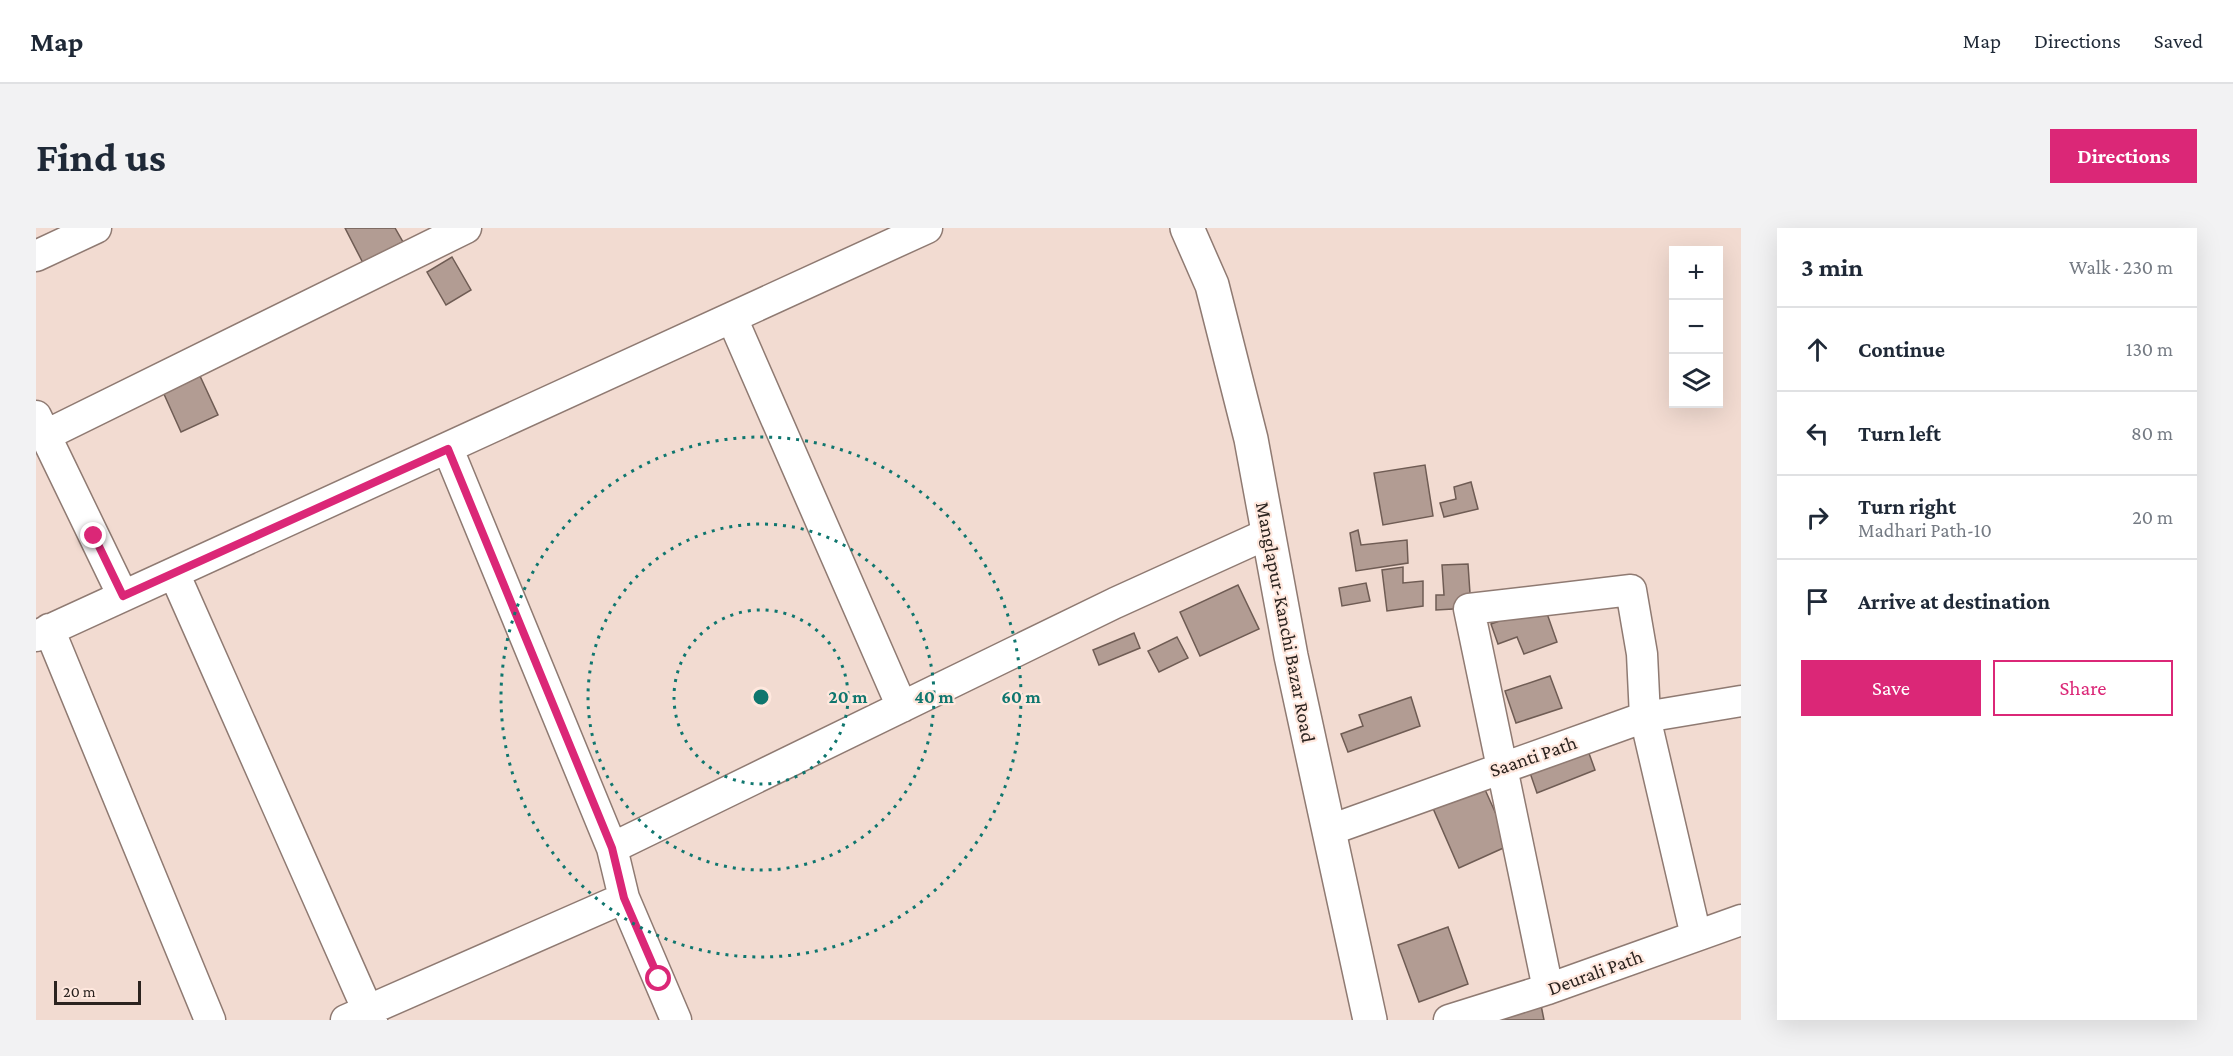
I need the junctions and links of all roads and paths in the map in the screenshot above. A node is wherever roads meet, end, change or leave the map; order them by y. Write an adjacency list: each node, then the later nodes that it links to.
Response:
1 (96, 228): 5 (street)
2 (466, 228): 7 (street)
3 (927, 228): 6 (street)
4 (1187, 228): 9 (street, Manglapur-Kanchi Bazar Road)
5 (36, 256)
6 (732, 318): 8 (street); 14 (street)
7 (41, 426): 11 (street)
8 (448, 449): 10 (street); 18 (street)
9 (1267, 534): 14 (street); 17 (street, Manglapur-Kanchi Bazar Road)
10 (174, 573): 11 (street); 23 (street)
11 (123, 596): 12 (street)
12 (42, 633): 24 (street)
13 (1741, 701): 15 (street, Saanti Path)
14 (902, 707): 18 (street)
15 (1645, 717): 16 (street, Saanti Path); 16 (street); 21 (street)
16 (1503, 767): 17 (street, Saanti Path); 22 (street)
17 (1330, 830): 26 (street, Manglapur-Kanchi Bazar Road)
18 (612, 848): 19 (street)
19 (624, 898): 23 (street); 25 (street)
20 (1741, 920): 21 (street, Deurali Path)
21 (1696, 936): 22 (street, Deurali Path)
22 (1548, 989): 27 (street, Deurali Path)
23 (361, 1016)
24 (210, 1020)
25 (676, 1020)
26 (1370, 1020)
27 (1449, 1020)

